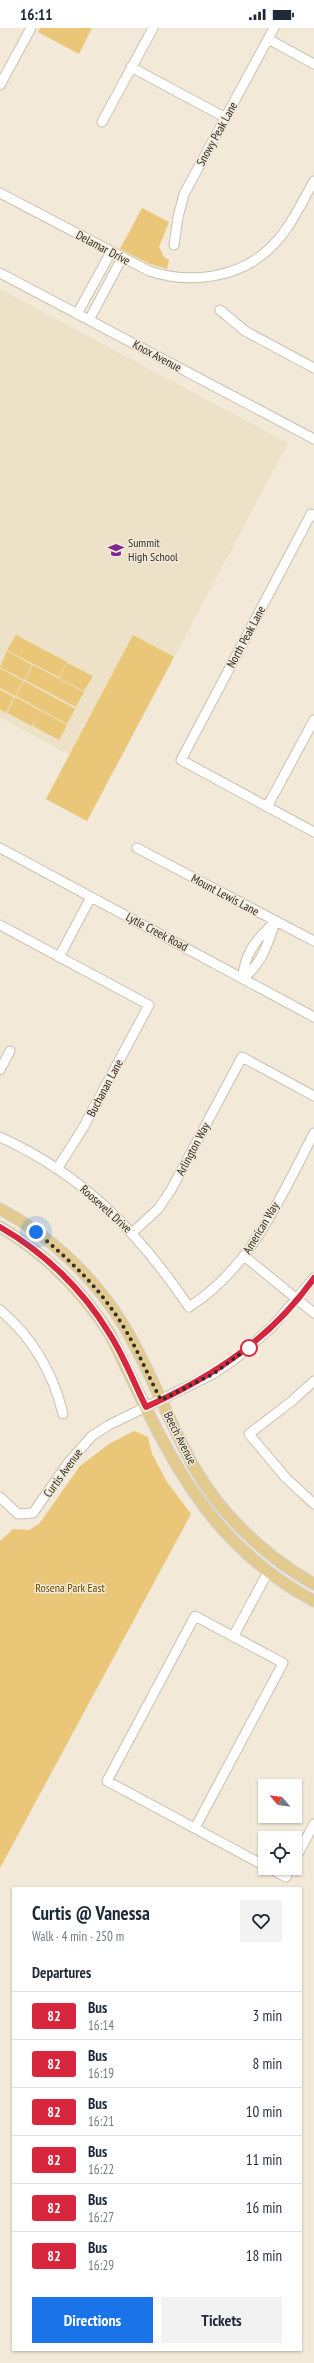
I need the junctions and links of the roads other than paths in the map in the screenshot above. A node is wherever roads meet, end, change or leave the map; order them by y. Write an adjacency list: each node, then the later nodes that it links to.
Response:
1 (31, 28): 7 (street)
2 (152, 28): 6 (street)
3 (274, 28): 4 (street, Snowy Peak Lane)
4 (268, 39): 5 (street); 9 (street, Snowy Peak Lane)
5 (314, 64)
6 (131, 68): 9 (street); 10 (street)
7 (4, 70): 8 (street)
8 (0, 85)
9 (226, 118): 13 (street, Snowy Peak Lane)
10 (102, 122)
11 (314, 181): 15 (street, Delamar Drive)
12 (0, 193): 14 (street, Delamar Drive)
13 (174, 245)
14 (111, 252): 15 (street, Delamar Drive); 18 (street)
15 (122, 258): 19 (street)
16 (0, 273): 18 (street, Knox Avenue)
17 (220, 310): 20 (street)
18 (77, 314): 19 (street, Knox Avenue)
19 (89, 320): 21 (street, Knox Avenue)
20 (314, 368)
21 (314, 439)
22 (313, 515): 24 (street, North Peak Lane)
23 (314, 720): 24 (street)
24 (267, 807): 25 (street)
25 (314, 832)
26 (0, 848): 28 (street, Lytle Creek Road)
27 (137, 848): 29 (street, Mount Lewis Lane)
28 (92, 897): 32 (street); 33 (street, Lytle Creek Road)
29 (275, 922): 31 (street, Mount Lewis Lane); 33 (street)
30 (0, 925): 32 (street)
31 (314, 941)
32 (59, 957): 40 (street, Buchanan Lane)
33 (243, 978): 34 (street, Lytle Creek Road)
34 (314, 1017)
35 (10, 1051): 36 (street)
36 (0, 1070)
37 (314, 1096): 43 (street, Arlington Way)
38 (314, 1133): 44 (street, American Way)
39 (0, 1137): 40 (street, Roosevelt Drive)
40 (58, 1169): 43 (street, Roosevelt Drive)
41 (0, 1209): 51 (main road, Beech Avenue)
42 (0, 1227): 52 (main road, Beech Avenue)
43 (133, 1232): 47 (street, Roosevelt Drive)
44 (244, 1256): 46 (street); 47 (street, American Way)
45 (314, 1278): 46 (street, Curtis Avenue)
46 (298, 1300): 49 (street); 51 (street, Curtis Avenue)
47 (189, 1307)
48 (0, 1310): 53 (street)
49 (314, 1313)
50 (314, 1382): 55 (street)
51 (161, 1400): 52 (street, Curtis Avenue); 57 (main road, Beech Avenue)
52 (146, 1407): 54 (street, Curtis Avenue); 56 (main road, Beech Avenue)
53 (63, 1414)
54 (0, 1497)
55 (314, 1504)
56 (268, 1572): 58 (main road, Beech Avenue); 59 (street)
57 (314, 1584)
58 (314, 1601)
59 (233, 1637): 61 (street); 61 (street)
60 (314, 1824): 62 (street)
61 (195, 1828): 63 (street)
62 (302, 1846)
63 (258, 1862)

